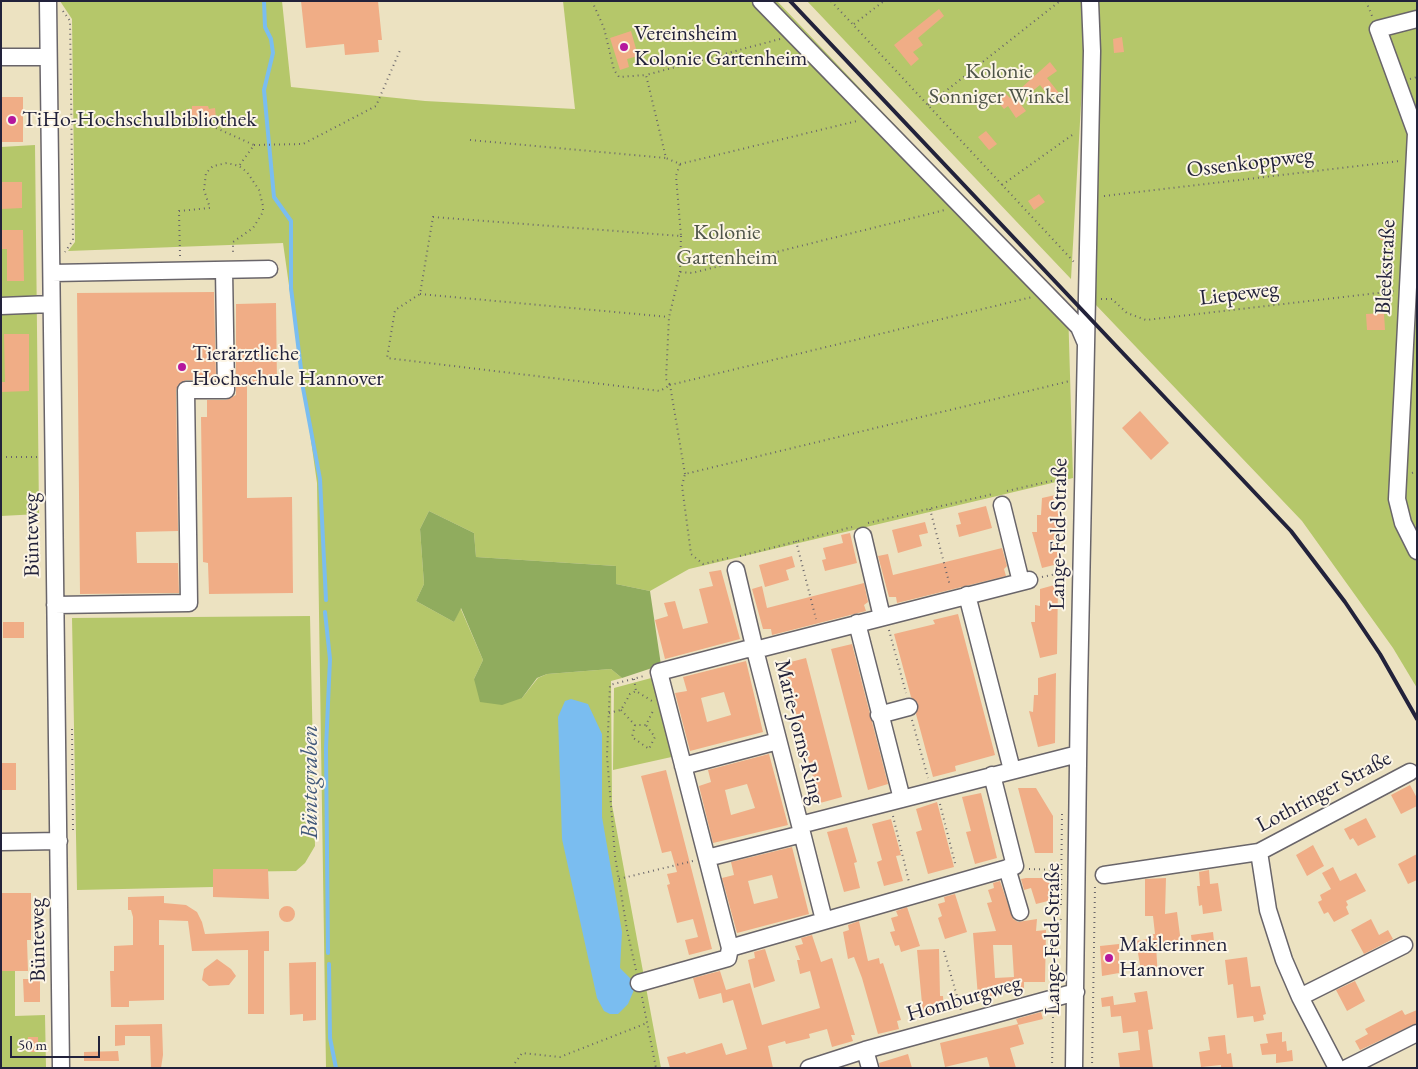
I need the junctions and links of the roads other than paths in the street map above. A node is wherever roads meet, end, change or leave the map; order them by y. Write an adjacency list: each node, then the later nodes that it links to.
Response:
1 (761, 1): 13 (street)
2 (1090, 1): 13 (street, Lange-Feld-Straße)
3 (54, 5): 6 (street, Bünteweg)
4 (1417, 19): 7 (street, Bleekstraße)
5 (1, 57): 6 (street)
6 (48, 57): 10 (street, Bünteweg)
7 (1415, 180): 16 (street, Bleekstraße)
8 (269, 269): 9 (street)
9 (228, 270): 10 (street); 19 (street)
10 (58, 273): 11 (street, Bünteweg)
11 (51, 304): 12 (street); 19 (street, Bünteweg)
12 (1, 306)
13 (1085, 343): 26 (street, Lange-Feld-Straße)
14 (1002, 496): 18 (street, Marie-Jorns-Ring)
15 (862, 528): 20 (street)
16 (1417, 551)
17 (736, 570): 22 (street)
18 (960, 596): 20 (street, Marie-Jorns-Ring); 28 (street)
19 (56, 605): 33 (street, Bünteweg)
20 (882, 617): 21 (street, Marie-Jorns-Ring)
21 (857, 623): 22 (street, Marie-Jorns-Ring); 24 (street)
22 (755, 650): 25 (street, Marie-Jorns-Ring); 27 (street)
23 (909, 707): 24 (street)
24 (879, 715): 31 (street)
25 (778, 741): 27 (street); 32 (street, Marie-Jorns-Ring)
26 (1078, 754): 28 (street, Marie-Jorns-Ring); 44 (street, Lange-Feld-Straße)
27 (683, 766): 36 (street)
28 (1012, 770): 30 (street, Marie-Jorns-Ring)
29 (1410, 772): 35 (street, Lothringer Straße)
30 (992, 776): 31 (street, Marie-Jorns-Ring); 37 (street)
31 (896, 800): 32 (street, Marie-Jorns-Ring)
32 (801, 830): 36 (street); 40 (street)
33 (59, 841): 34 (street); 48 (street, Bünteweg)
34 (1, 842)
35 (1259, 852): 38 (street, Lothringer Straße); 45 (street, Lothringer Straße)
36 (707, 858): 42 (street)
37 (1011, 867): 39 (street); 40 (street)
38 (1099, 876)
39 (1020, 912)
40 (824, 920): 42 (street)
41 (1404, 945): 45 (street)
42 (730, 948): 43 (street)
43 (639, 982)
44 (1076, 992): 47 (street, Homburgweg); 51 (street, Lange-Feld-Straße)
45 (1300, 997): 52 (street, Lothringer Straße)
46 (1417, 1033): 53 (street)
47 (865, 1050): 49 (street, Homburgweg); 50 (street)
48 (61, 1068)
49 (809, 1068)
50 (870, 1068)
51 (1074, 1068)
52 (1337, 1068)
53 (1348, 1068)

